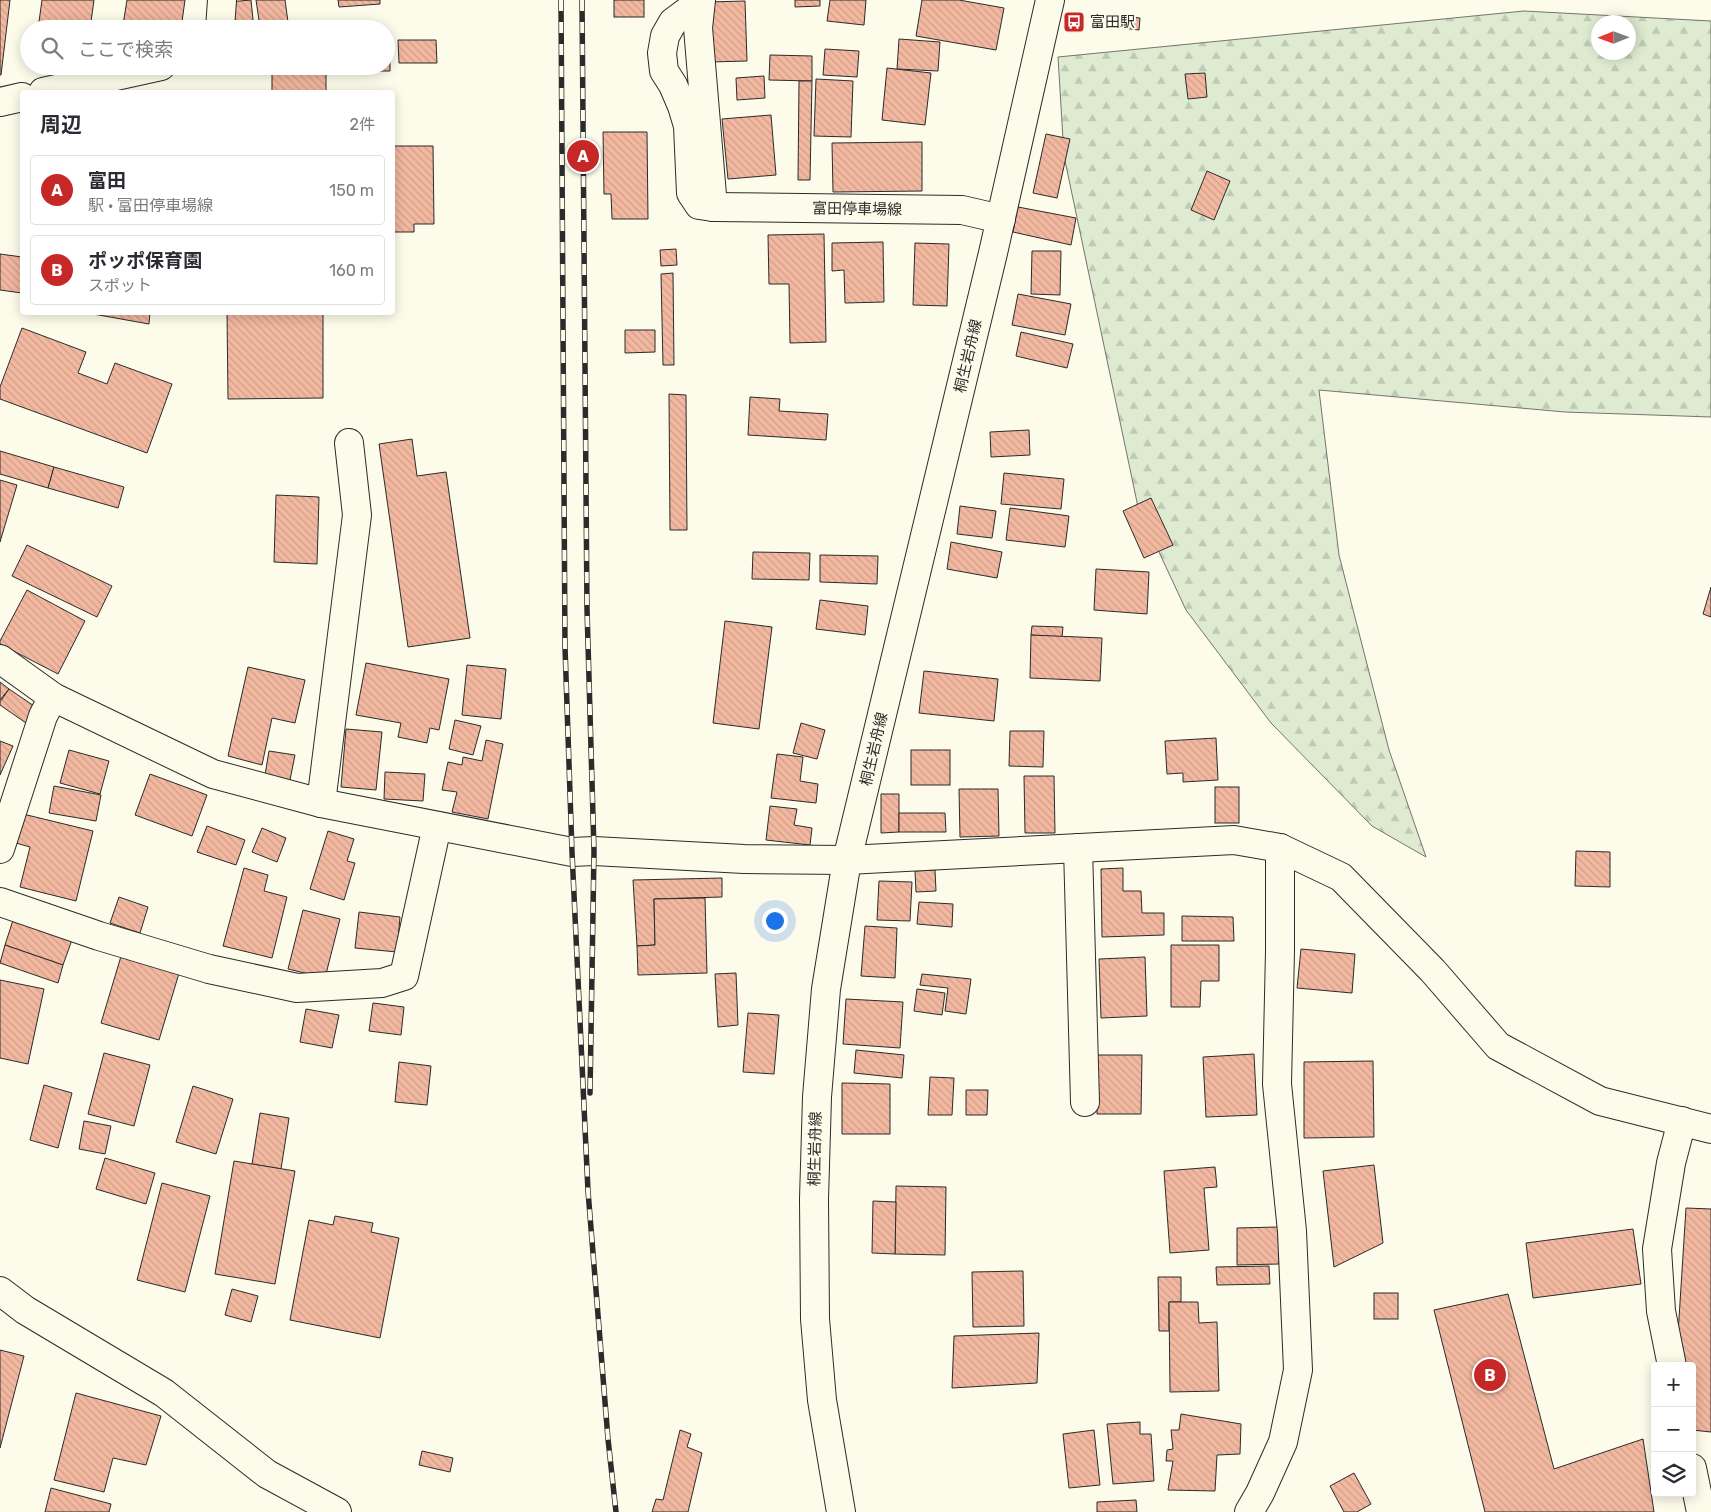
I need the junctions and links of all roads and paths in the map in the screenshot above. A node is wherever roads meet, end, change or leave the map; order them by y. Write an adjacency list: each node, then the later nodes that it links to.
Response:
1 (222, 0): 4 (street)
2 (700, 1): 9 (street); 9 (street)
3 (1046, 1): 10 (street, 桐生岩舟線)
4 (221, 20)
5 (120, 75): 6 (street)
6 (52, 90)
7 (20, 97): 8 (street)
8 (0, 102)
9 (712, 207): 10 (street, 富田停車場線)
10 (1001, 219): 19 (street, 桐生岩舟線)
11 (349, 443): 14 (street)
12 (0, 659): 13 (street)
13 (53, 697): 14 (street); 18 (street)
14 (321, 802): 15 (street)
15 (437, 826): 19 (street); 20 (street)
16 (1078, 848): 17 (street); 19 (street); 21 (street)
17 (1280, 848): 22 (street); 29 (street)
18 (0, 849)
19 (847, 860): 28 (street, 桐生岩舟線)
20 (0, 902)
21 (1085, 1102)
22 (1682, 1121): 23 (street); 25 (street)
23 (1711, 1129)
24 (0, 1291): 27 (street)
25 (1671, 1362)
26 (1696, 1488): 30 (street)
27 (337, 1512)
28 (841, 1512)
29 (1249, 1512)
30 (1701, 1512)

